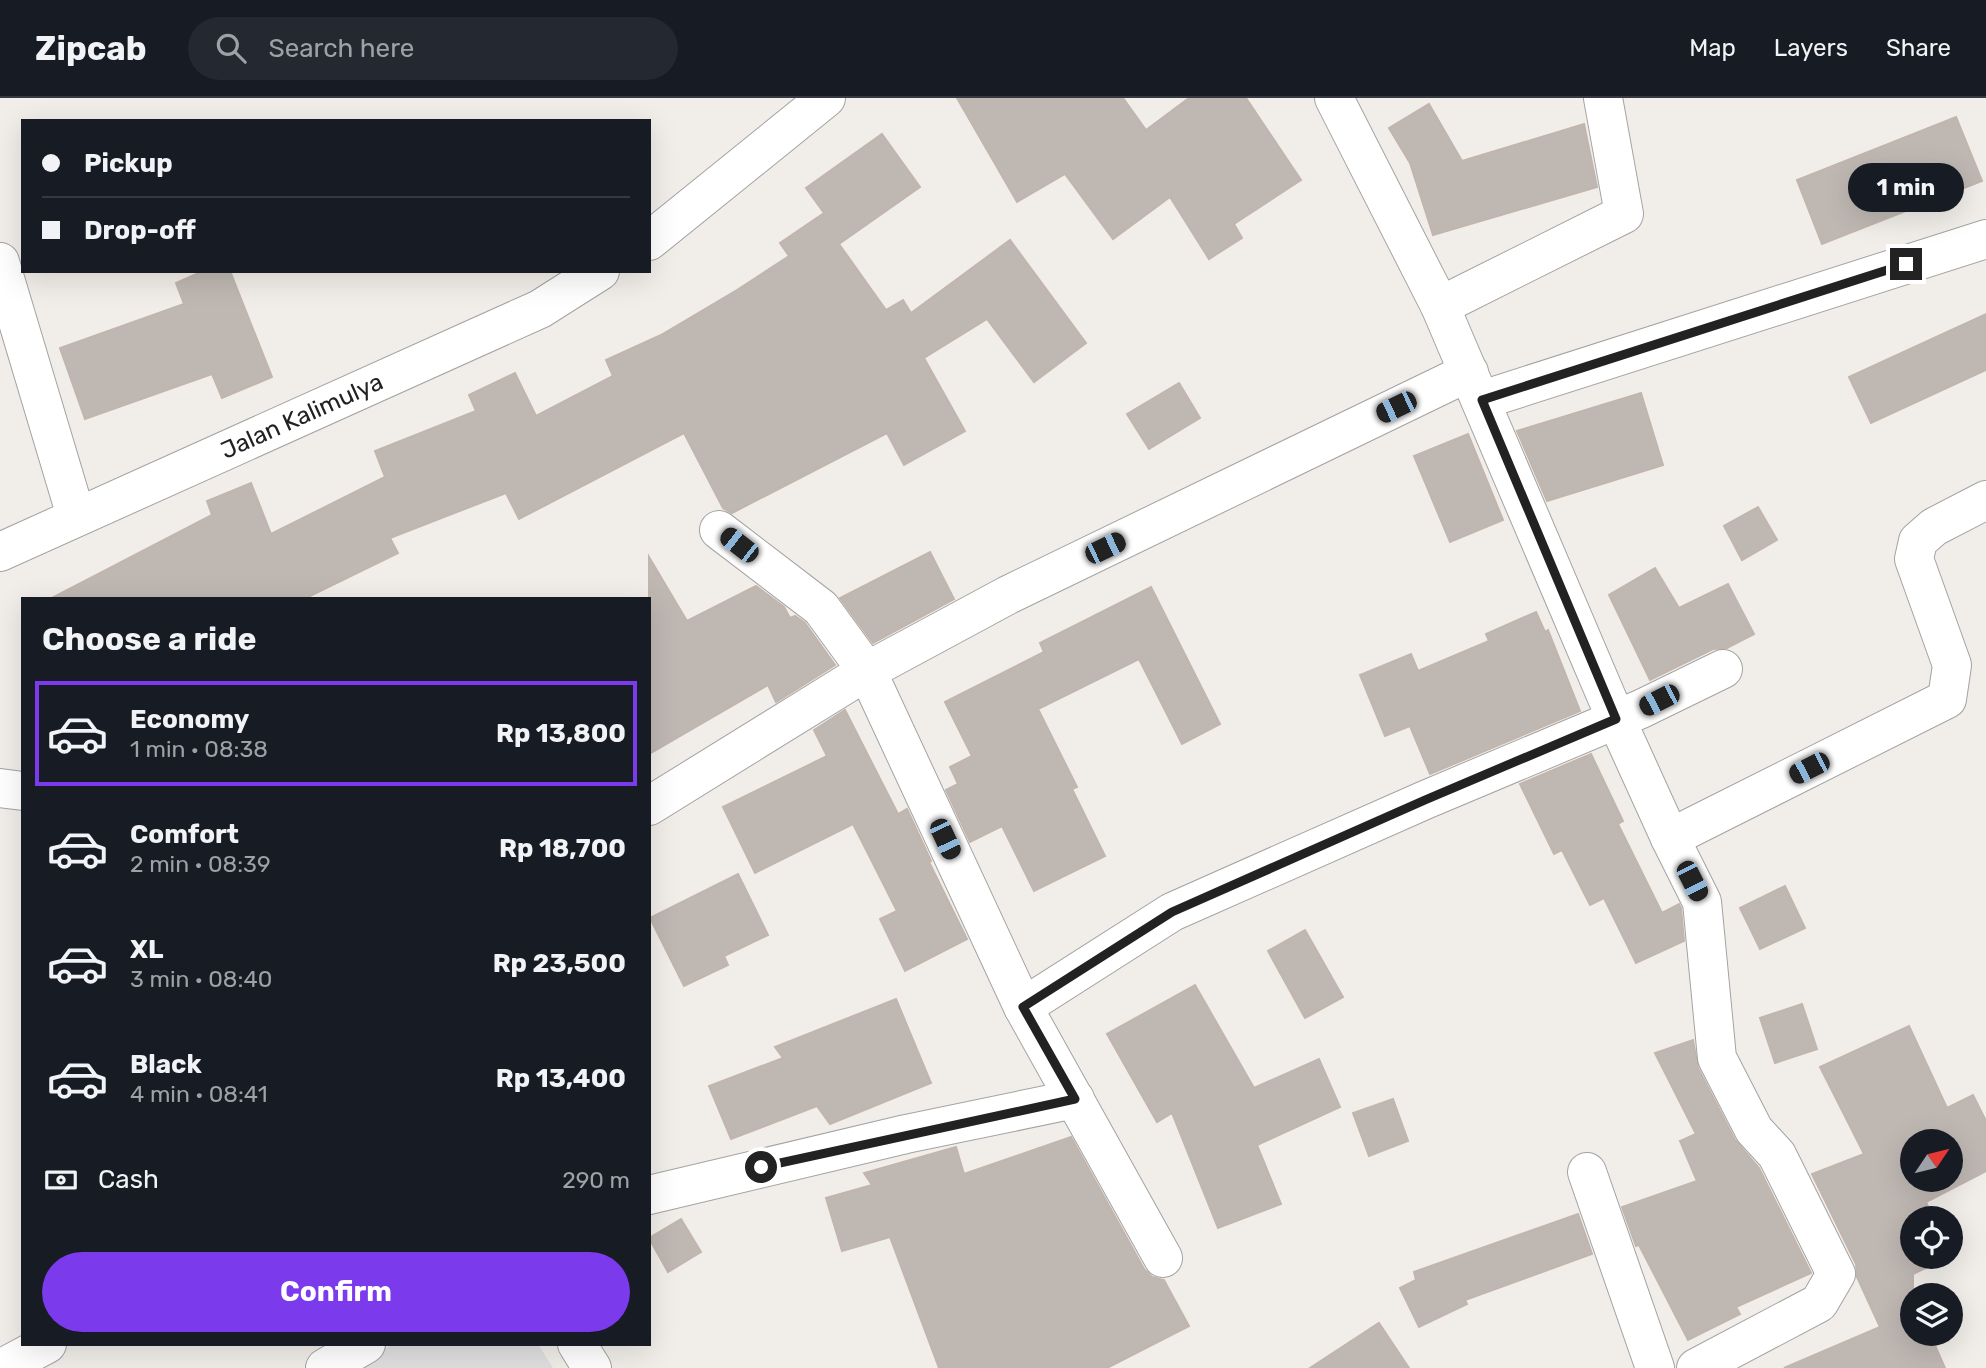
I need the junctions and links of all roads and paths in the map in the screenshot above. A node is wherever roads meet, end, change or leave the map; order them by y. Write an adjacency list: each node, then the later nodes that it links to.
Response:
1 (826, 98): 4 (street)
2 (1334, 98): 8 (street)
3 (1603, 98): 8 (street)
4 (651, 239)
5 (1986, 239): 9 (street)
6 (0, 262): 11 (street)
7 (597, 273): 11 (street, Jalan Kalimulya)
8 (1440, 306): 9 (street)
9 (1475, 386): 15 (street); 16 (street)
10 (1986, 500): 20 (street)
11 (76, 516): 13 (street, Jalan Kalimulya)
12 (719, 530): 15 (street)
13 (0, 552)
14 (1723, 669): 16 (street)
15 (867, 671): 19 (street); 21 (street)
16 (1616, 719): 20 (street); 21 (street)
17 (0, 789): 18 (street)
18 (21, 792)
19 (651, 805)
20 (1670, 838): 33 (street)
21 (1023, 1007): 22 (street)
22 (1075, 1099): 24 (street); 25 (street)
23 (1587, 1172): 32 (street)
24 (651, 1195)
25 (1163, 1258)
26 (43, 1346): 29 (street)
27 (363, 1346): 30 (street)
28 (578, 1346): 31 (street)
29 (2, 1368)
30 (325, 1368)
31 (592, 1368)
32 (1655, 1368)
33 (1696, 1368)

